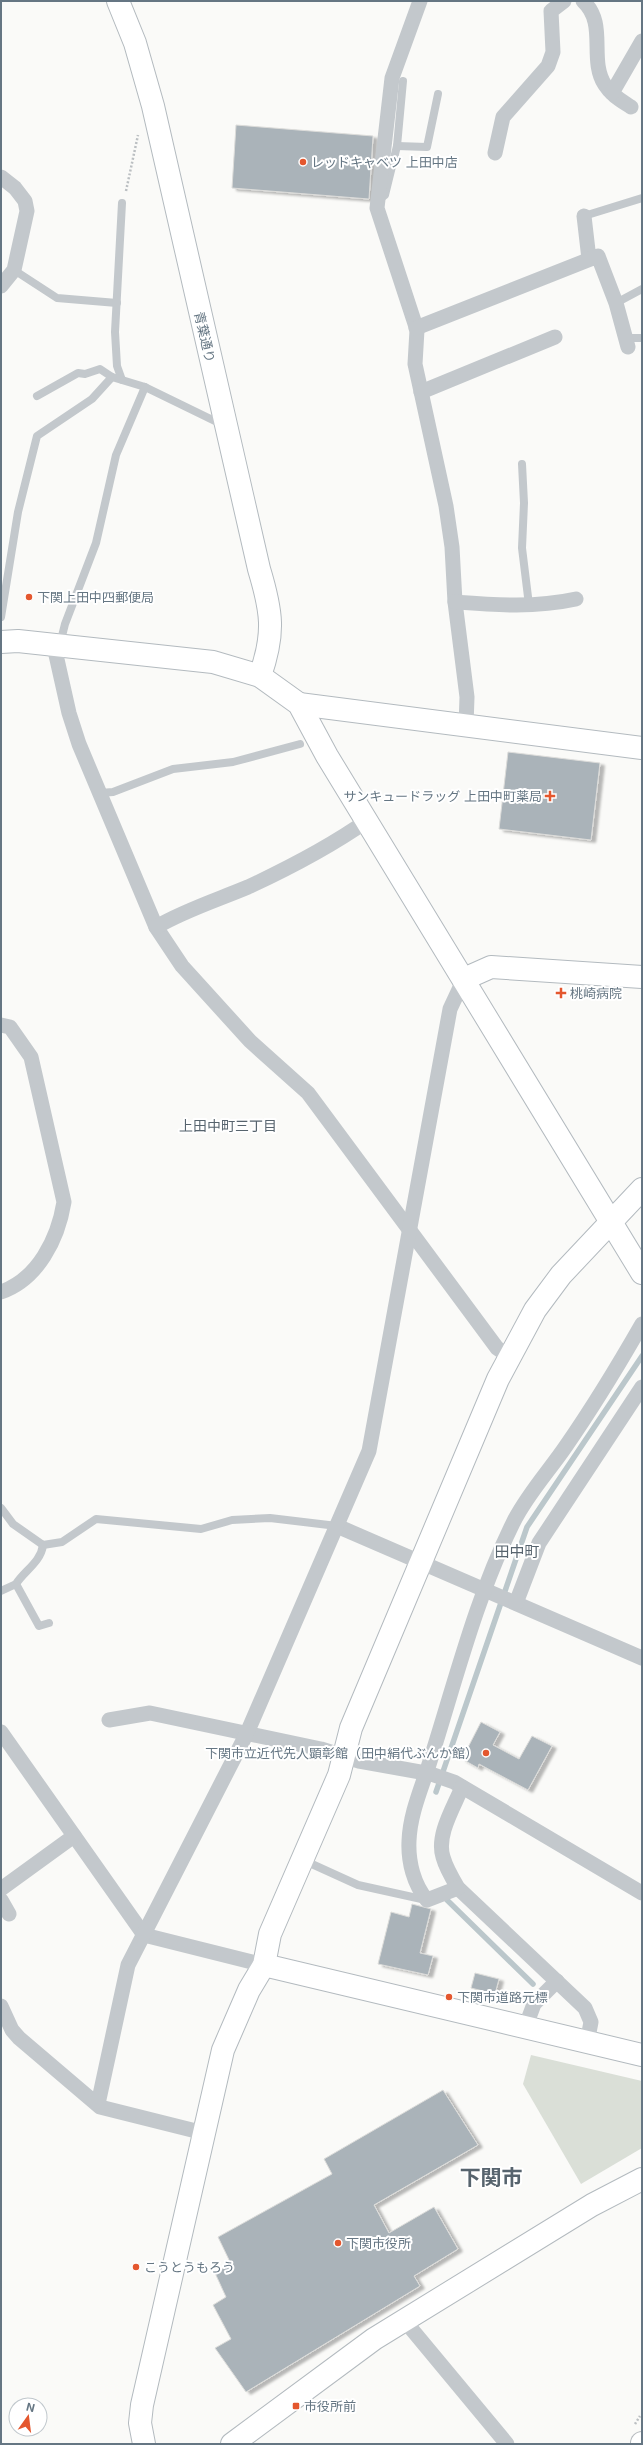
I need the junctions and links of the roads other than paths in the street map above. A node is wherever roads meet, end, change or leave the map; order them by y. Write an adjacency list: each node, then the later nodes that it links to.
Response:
1 (118, 1): 32 (street, 青葉通り)
2 (420, 1): 14 (street)
3 (564, 1): 11 (street)
4 (583, 1): 7 (street)
5 (642, 41): 7 (street)
6 (403, 81): 10 (lane)
7 (612, 93): 9 (street)
8 (438, 94): 10 (lane)
9 (631, 107)
10 (397, 146): 14 (lane)
11 (495, 153)
12 (1, 177): 18 (street)
13 (642, 198): 16 (lane)
14 (377, 201): 23 (street)
15 (122, 203): 21 (lane)
16 (584, 216): 17 (street)
17 (589, 259): 22 (street); 23 (street)
18 (14, 270): 19 (street); 21 (lane)
19 (1, 286)
20 (642, 290): 22 (lane)
21 (117, 303): 28 (lane)
22 (616, 303): 26 (street)
23 (416, 328): 30 (street)
24 (555, 337): 30 (street)
25 (642, 338): 26 (lane)
26 (626, 343)
27 (112, 377): 28 (lane); 31 (lane); 37 (lane)
28 (122, 380): 29 (lane)
29 (144, 388): 32 (lane); 39 (lane)
30 (421, 392): 35 (street)
31 (37, 396)
32 (226, 426): 40 (street, 青葉通り)
33 (522, 464): 36 (lane)
34 (576, 599): 36 (street)
35 (455, 602): 36 (street); 42 (street)
36 (529, 605)
37 (1, 617)
38 (1, 642): 39 (street)
39 (57, 646): 40 (street); 45 (street)
40 (260, 676): 41 (street)
41 (299, 704): 42 (street); 46 (street)
42 (466, 726): 44 (street)
43 (300, 744): 45 (lane)
44 (642, 748)
45 (100, 793): 47 (street)
46 (368, 820): 47 (street); 49 (street)
47 (156, 927): 53 (street)
48 (642, 977): 49 (street)
49 (464, 979): 52 (street); 53 (street)
50 (1, 1025): 55 (street)
51 (642, 1189): 52 (street)
52 (610, 1223): 54 (street); 57 (street)
53 (409, 1230): 57 (street); 60 (street)
54 (642, 1273)
55 (1, 1292)
56 (642, 1324): 64 (street)
57 (510, 1357): 62 (street)
58 (642, 1387): 66 (street)
59 (1, 1508): 61 (lane)
60 (337, 1526): 61 (lane); 62 (street); 71 (street)
61 (43, 1545): 63 (lane)
62 (421, 1562): 64 (street); 72 (street)
63 (16, 1584): 65 (lane); 67 (lane)
64 (488, 1590): 66 (street); 73 (street)
65 (1, 1591)
66 (514, 1602): 68 (street)
67 (49, 1623)
68 (642, 1658)
69 (109, 1720): 71 (street)
70 (1, 1732): 75 (street)
71 (247, 1733): 72 (street); 83 (street)
72 (345, 1756): 73 (street); 76 (street)
73 (428, 1774): 74 (street); 81 (street)
74 (458, 1784): 77 (street); 79 (street)
75 (74, 1836): 78 (street); 83 (street)
76 (302, 1860): 81 (lane); 84 (street)
77 (458, 1888): 81 (street); 85 (street)
78 (1, 1889)
79 (642, 1893)
80 (1, 1900): 82 (street)
81 (427, 1900)
82 (9, 1914)
83 (144, 1935): 84 (street); 90 (street)
84 (264, 1965): 87 (street); 91 (street)
85 (557, 1981): 87 (street); 88 (street)
86 (1, 2006): 90 (street)
87 (525, 2028): 88 (street)
88 (587, 2043): 89 (street)
89 (642, 2055)
90 (98, 2104): 91 (street)
91 (204, 2133): 94 (street)
92 (642, 2179): 93 (street)
93 (404, 2320): 95 (street); 96 (street)
94 (144, 2444)
95 (232, 2444)
96 (507, 2444)

